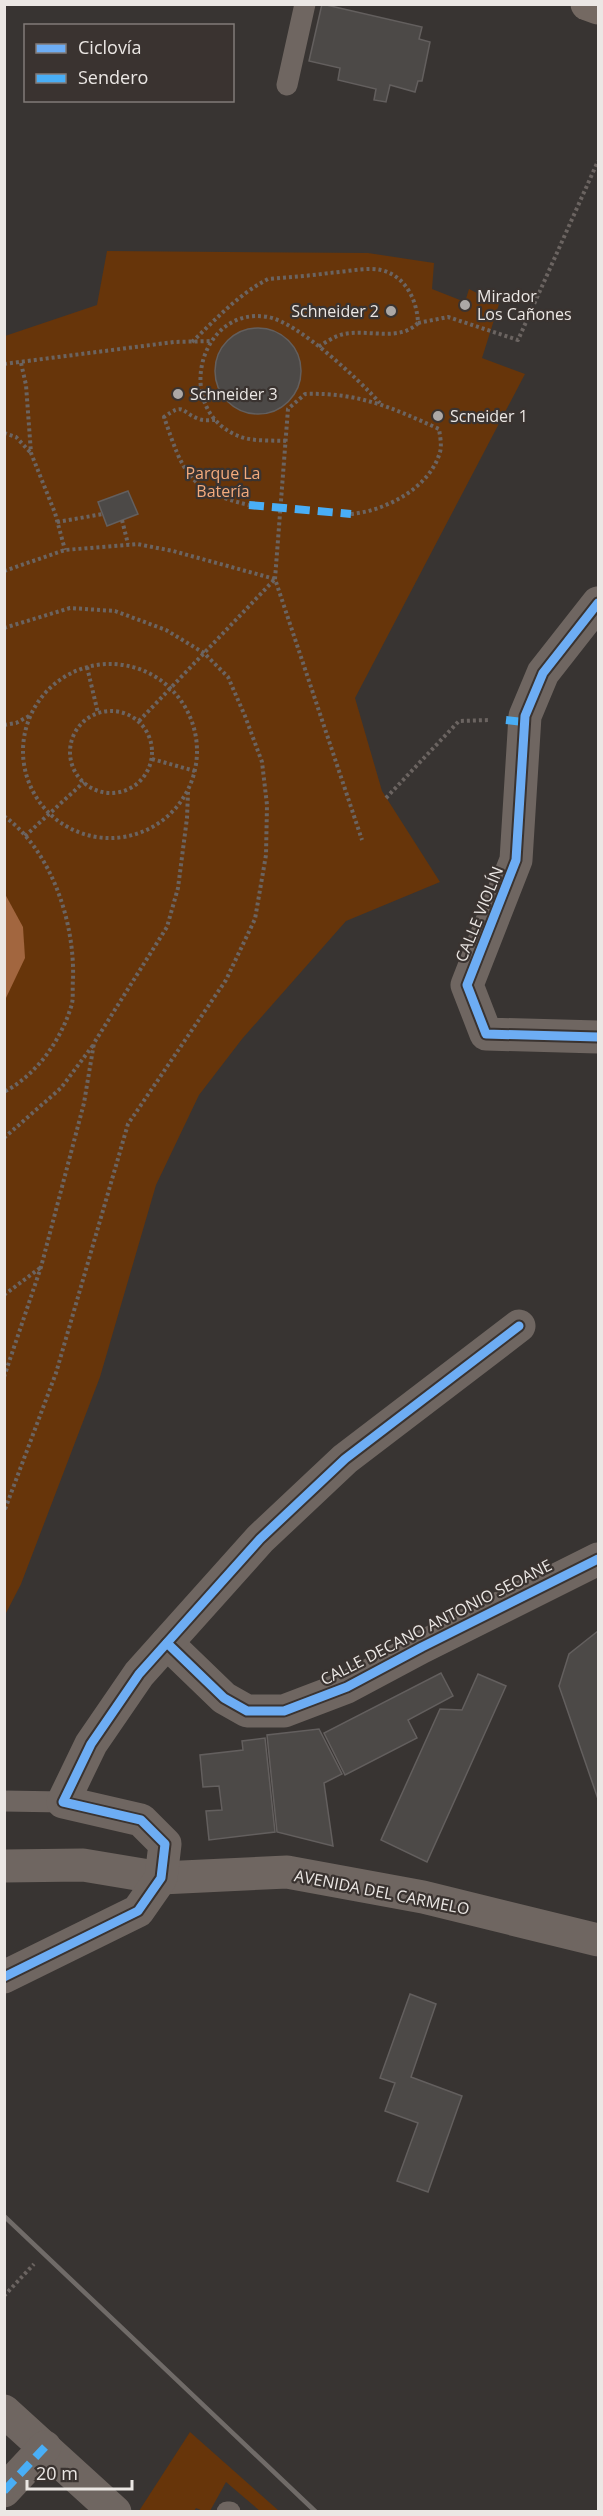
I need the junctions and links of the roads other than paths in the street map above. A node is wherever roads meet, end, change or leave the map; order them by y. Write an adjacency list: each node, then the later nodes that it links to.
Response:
1 (305, 4): 4 (lane)
2 (587, 4): 3 (main road)
3 (598, 8)
4 (287, 85)
5 (598, 603): 6 (street, CALLE VIOLÍN)
6 (598, 1037)
7 (519, 1326): 9 (street)
8 (598, 1559): 9 (street, CALLE DECANO ANTONIO SEOANE)
9 (167, 1643): 11 (street)
10 (4, 1801): 11 (lane)
11 (63, 1802): 13 (street)
12 (4, 1866): 13 (street, AVENIDA DEL CARMELO)
13 (161, 1878): 14 (street, AVENIDA DEL CARMELO); 15 (street)
14 (598, 1940)
15 (4, 1977)
16 (4, 2411): 17 (street)
17 (51, 2452): 18 (street); 19 (street)
18 (15, 2492)
19 (115, 2511)

